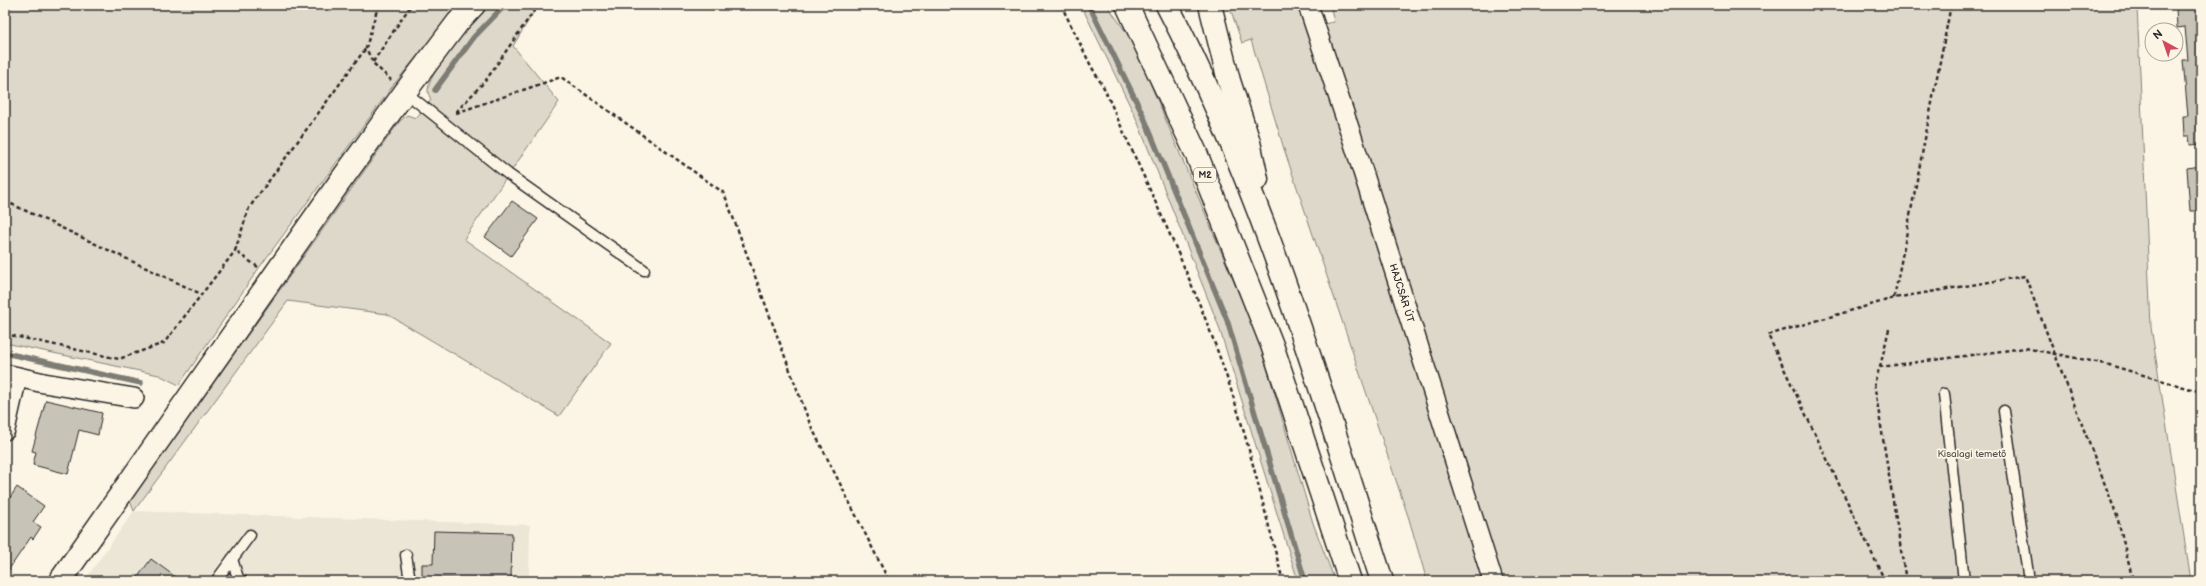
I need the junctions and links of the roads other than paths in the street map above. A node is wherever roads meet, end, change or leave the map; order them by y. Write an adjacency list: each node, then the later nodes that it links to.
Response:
1 (474, 5): 6 (main road)
2 (1167, 5): 7 (main road)
3 (1210, 5): 7 (main road)
4 (1308, 5): 23 (street, HAJCSÁR ÚT)
5 (1127, 6): 21 (main road, M2)
6 (405, 92): 8 (lane); 17 (main road)
7 (1271, 243): 22 (main road)
8 (644, 270)
9 (11, 375): 11 (street); 13 (street)
10 (1944, 394): 24 (lane)
11 (134, 398)
12 (2004, 411): 25 (lane)
13 (5, 430)
14 (250, 535): 16 (lane)
15 (406, 555): 20 (lane)
16 (232, 559): 18 (lane); 19 (lane)
17 (60, 581)
18 (216, 581)
19 (242, 581)
20 (410, 581)
21 (1350, 581)
22 (1382, 581)
23 (1493, 581)
24 (1964, 581)
25 (2029, 581)

